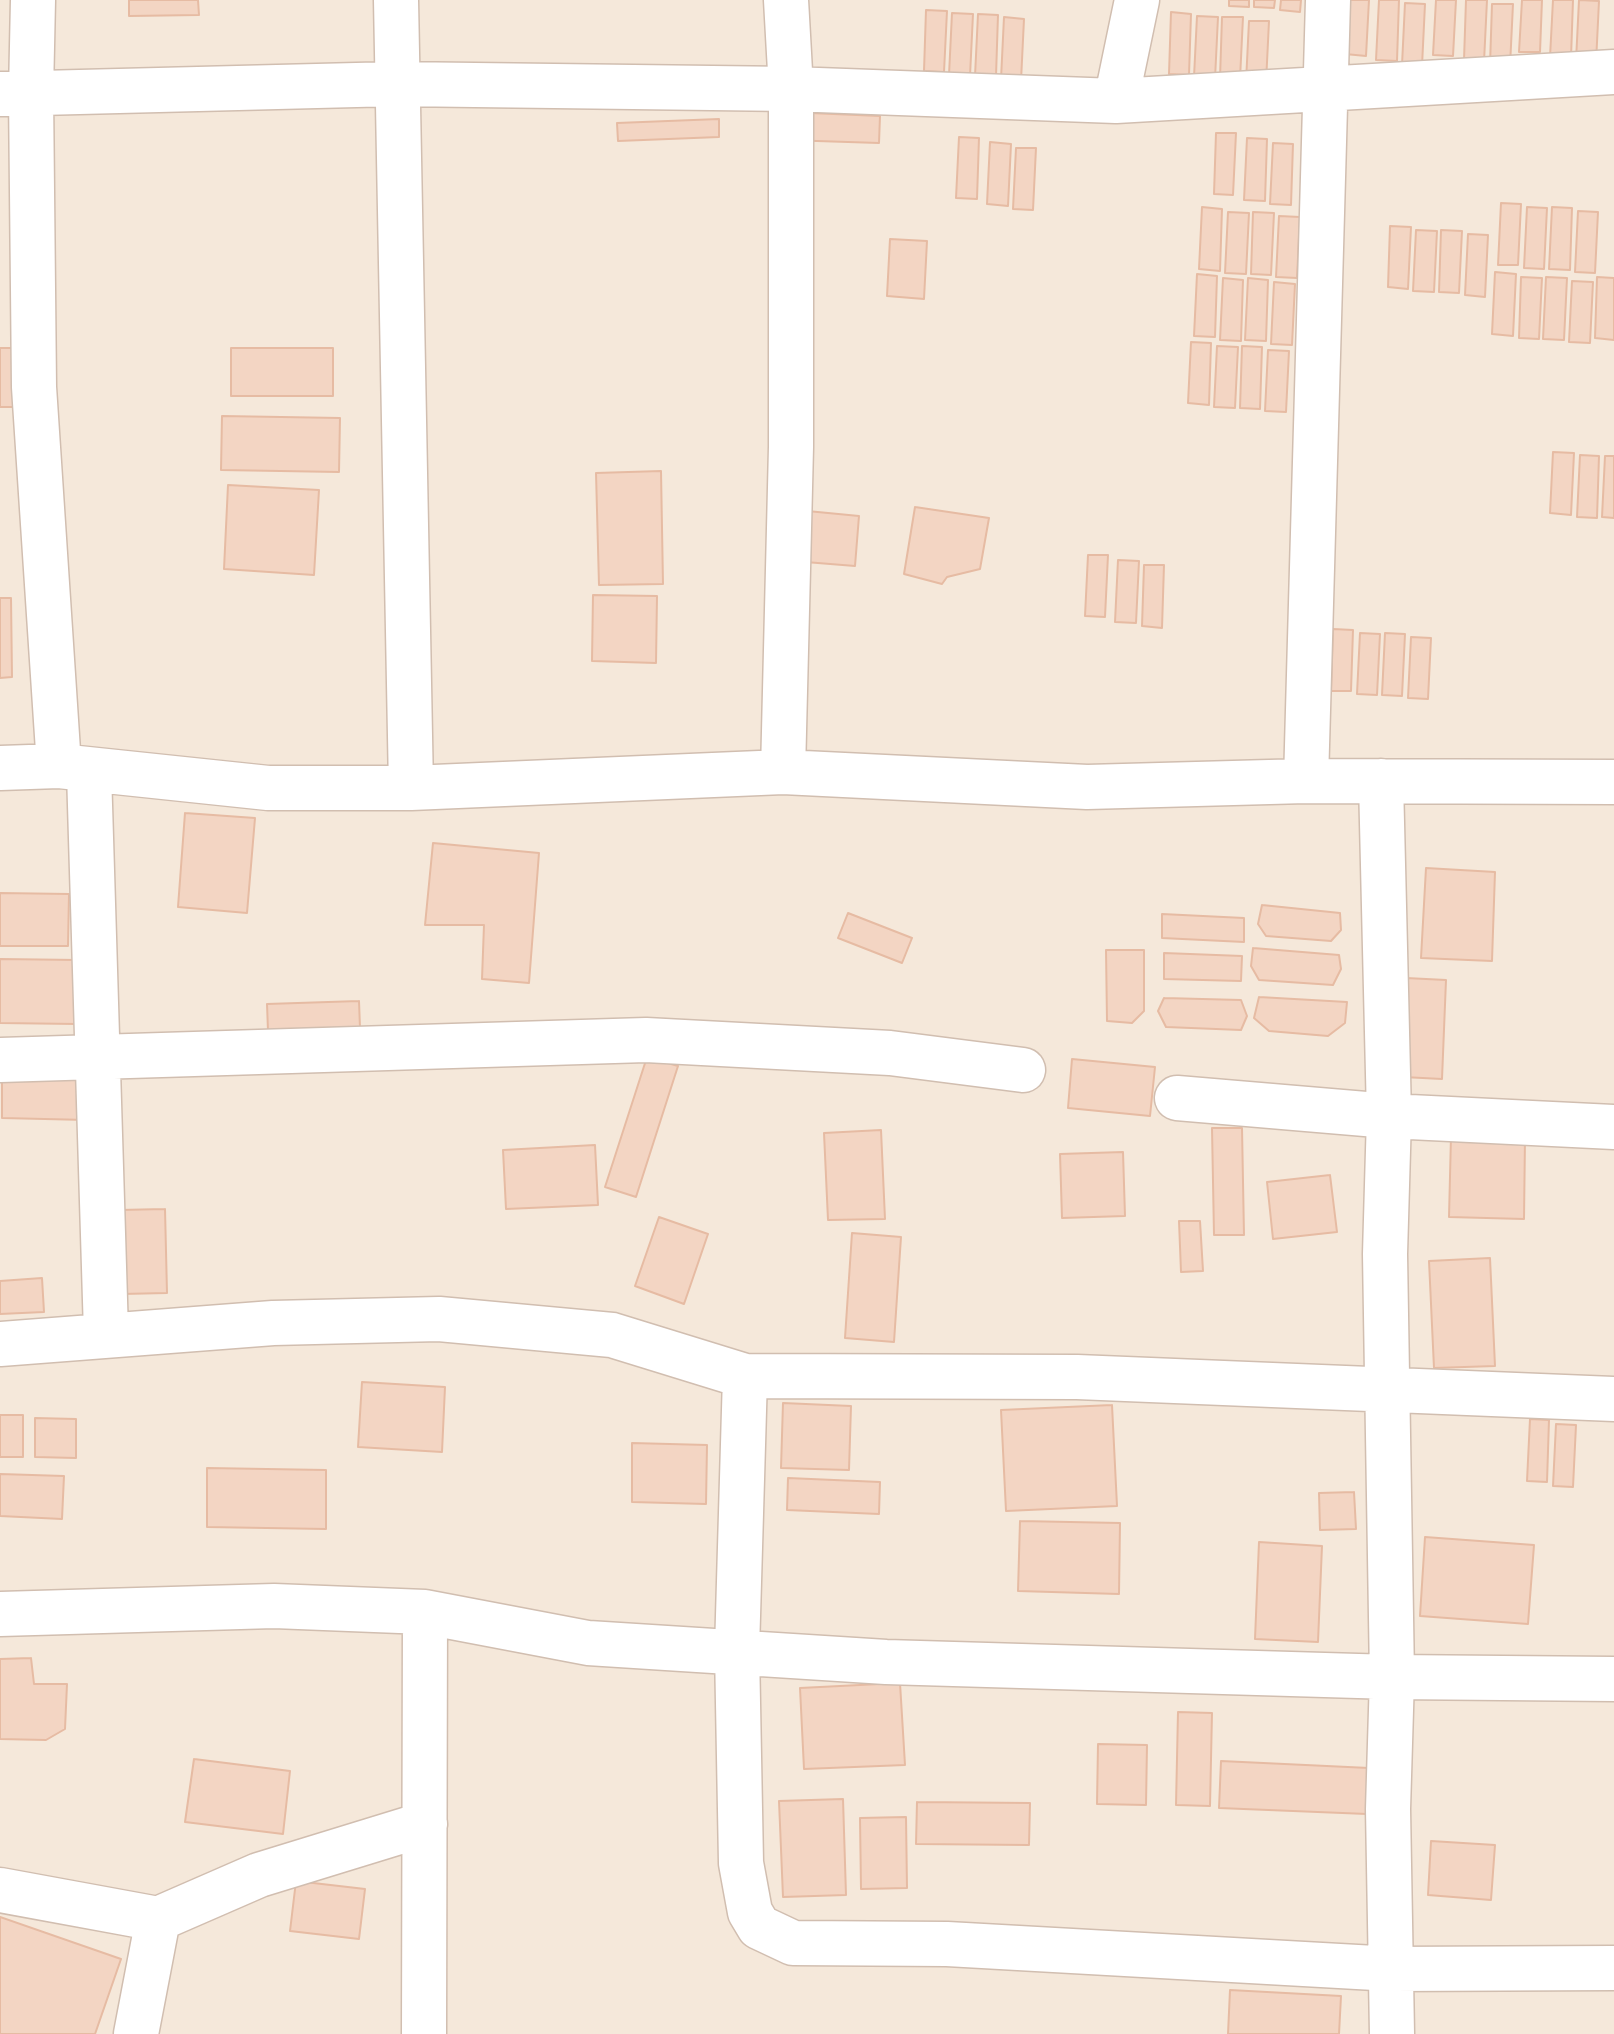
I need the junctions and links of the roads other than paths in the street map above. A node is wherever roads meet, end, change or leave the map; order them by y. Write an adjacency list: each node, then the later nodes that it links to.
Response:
1 (33, 0): 10 (street)
2 (396, 0): 7 (street)
3 (786, 0): 9 (street)
4 (1137, 0): 11 (street)
5 (1328, 0): 8 (street)
6 (1614, 72): 8 (street)
7 (396, 84): 9 (street); 10 (street); 18 (street)
8 (1328, 87): 11 (street); 15 (street)
9 (791, 89): 11 (street); 14 (street)
10 (15, 94): 13 (street)
11 (1116, 101)
12 (0, 768): 13 (street)
13 (74, 769): 18 (street); 19 (street)
14 (783, 772): 15 (street); 18 (street)
15 (1306, 781): 16 (street)
16 (1381, 781): 17 (street); 23 (street)
17 (1614, 782)
18 (411, 788)
19 (100, 1055): 20 (street); 21 (street); 25 (street)
20 (0, 1060)
21 (1023, 1070)
22 (1177, 1098): 23 (street)
23 (1389, 1116): 24 (street); 28 (street)
24 (1614, 1127)
25 (106, 1333): 26 (street); 27 (street)
26 (0, 1344)
27 (745, 1376): 28 (street); 32 (street)
28 (1386, 1390): 29 (street); 33 (street)
29 (1614, 1399)
30 (425, 1612): 31 (street); 32 (street); 35 (street)
31 (0, 1614)
32 (737, 1650): 33 (street); 39 (street)
33 (1392, 1677): 34 (street); 39 (street)
34 (1614, 1679)
35 (425, 1824): 37 (street); 41 (street)
36 (0, 1890): 37 (street)
37 (158, 1919): 40 (street)
38 (1614, 1968): 39 (street)
39 (1393, 1969): 42 (street)
40 (136, 2034)
41 (424, 2034)
42 (1392, 2034)

